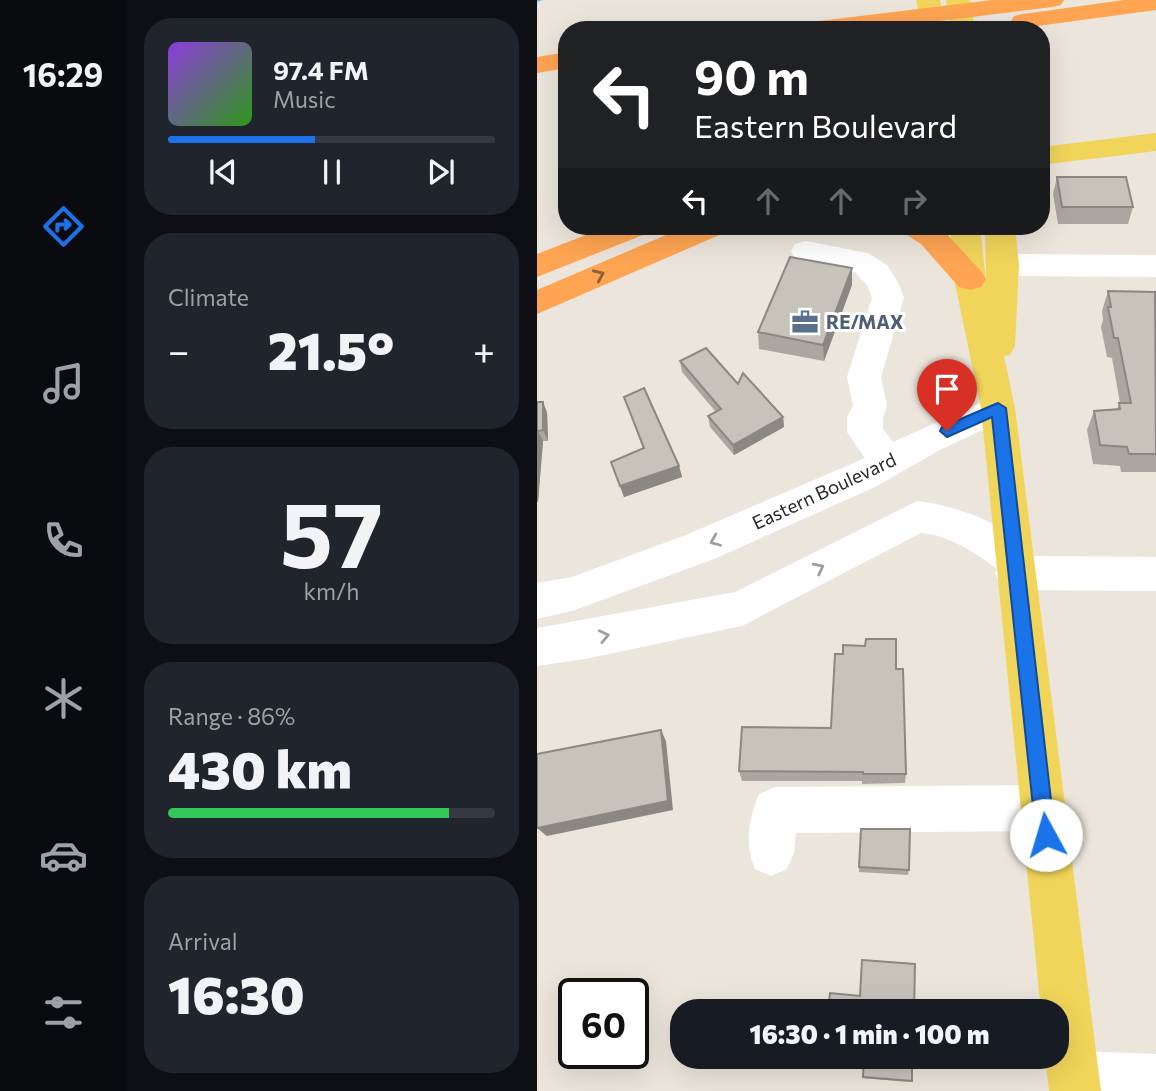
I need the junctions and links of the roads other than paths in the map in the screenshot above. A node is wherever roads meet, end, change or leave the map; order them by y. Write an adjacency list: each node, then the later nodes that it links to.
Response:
1 (928, 0): 6 (main road)
2 (958, 0): 7 (main road)
3 (1156, 3): 4 (highway)
4 (1053, 6): 5 (highway); 8 (highway)
5 (883, 21)
6 (932, 21)
7 (960, 21)
8 (996, 21)
9 (558, 55): 10 (highway)
10 (537, 56)
11 (558, 62): 12 (highway)
12 (537, 65)
13 (558, 85): 14 (highway)
14 (537, 88)
15 (1050, 134): 17 (main road)
16 (1156, 142): 17 (main road)
17 (1125, 146): 18 (main road)
18 (1050, 155)
19 (1156, 160): 20 (main road)
20 (1050, 172)
21 (614, 235): 28 (highway)
22 (692, 235): 31 (highway, one-way to 22)
23 (929, 235): 30 (highway)
24 (966, 235): 30 (main road)
25 (1001, 235): 27 (main road)
26 (806, 251): 33 (street)
27 (1003, 265): 29 (street); 32 (main road)
28 (537, 266)
29 (1156, 266)
30 (970, 279): 32 (main road)
31 (537, 303)
32 (997, 397): 33 (street, Eastern Boulevard); 35 (main road)
33 (902, 455): 34 (street, Eastern Boulevard, one-way to 34)
34 (647, 566): 37 (street, Eastern Boulevard); 38 (street)
35 (1014, 566): 36 (street); 38 (street, one-way to 35); 40 (main road)
36 (1156, 574)
37 (537, 601)
38 (663, 624): 39 (street, one-way to 38)
39 (537, 647)
40 (1043, 808): 41 (street); 43 (main road)
41 (771, 853)
42 (1156, 1080): 43 (street)
43 (1075, 1084)

